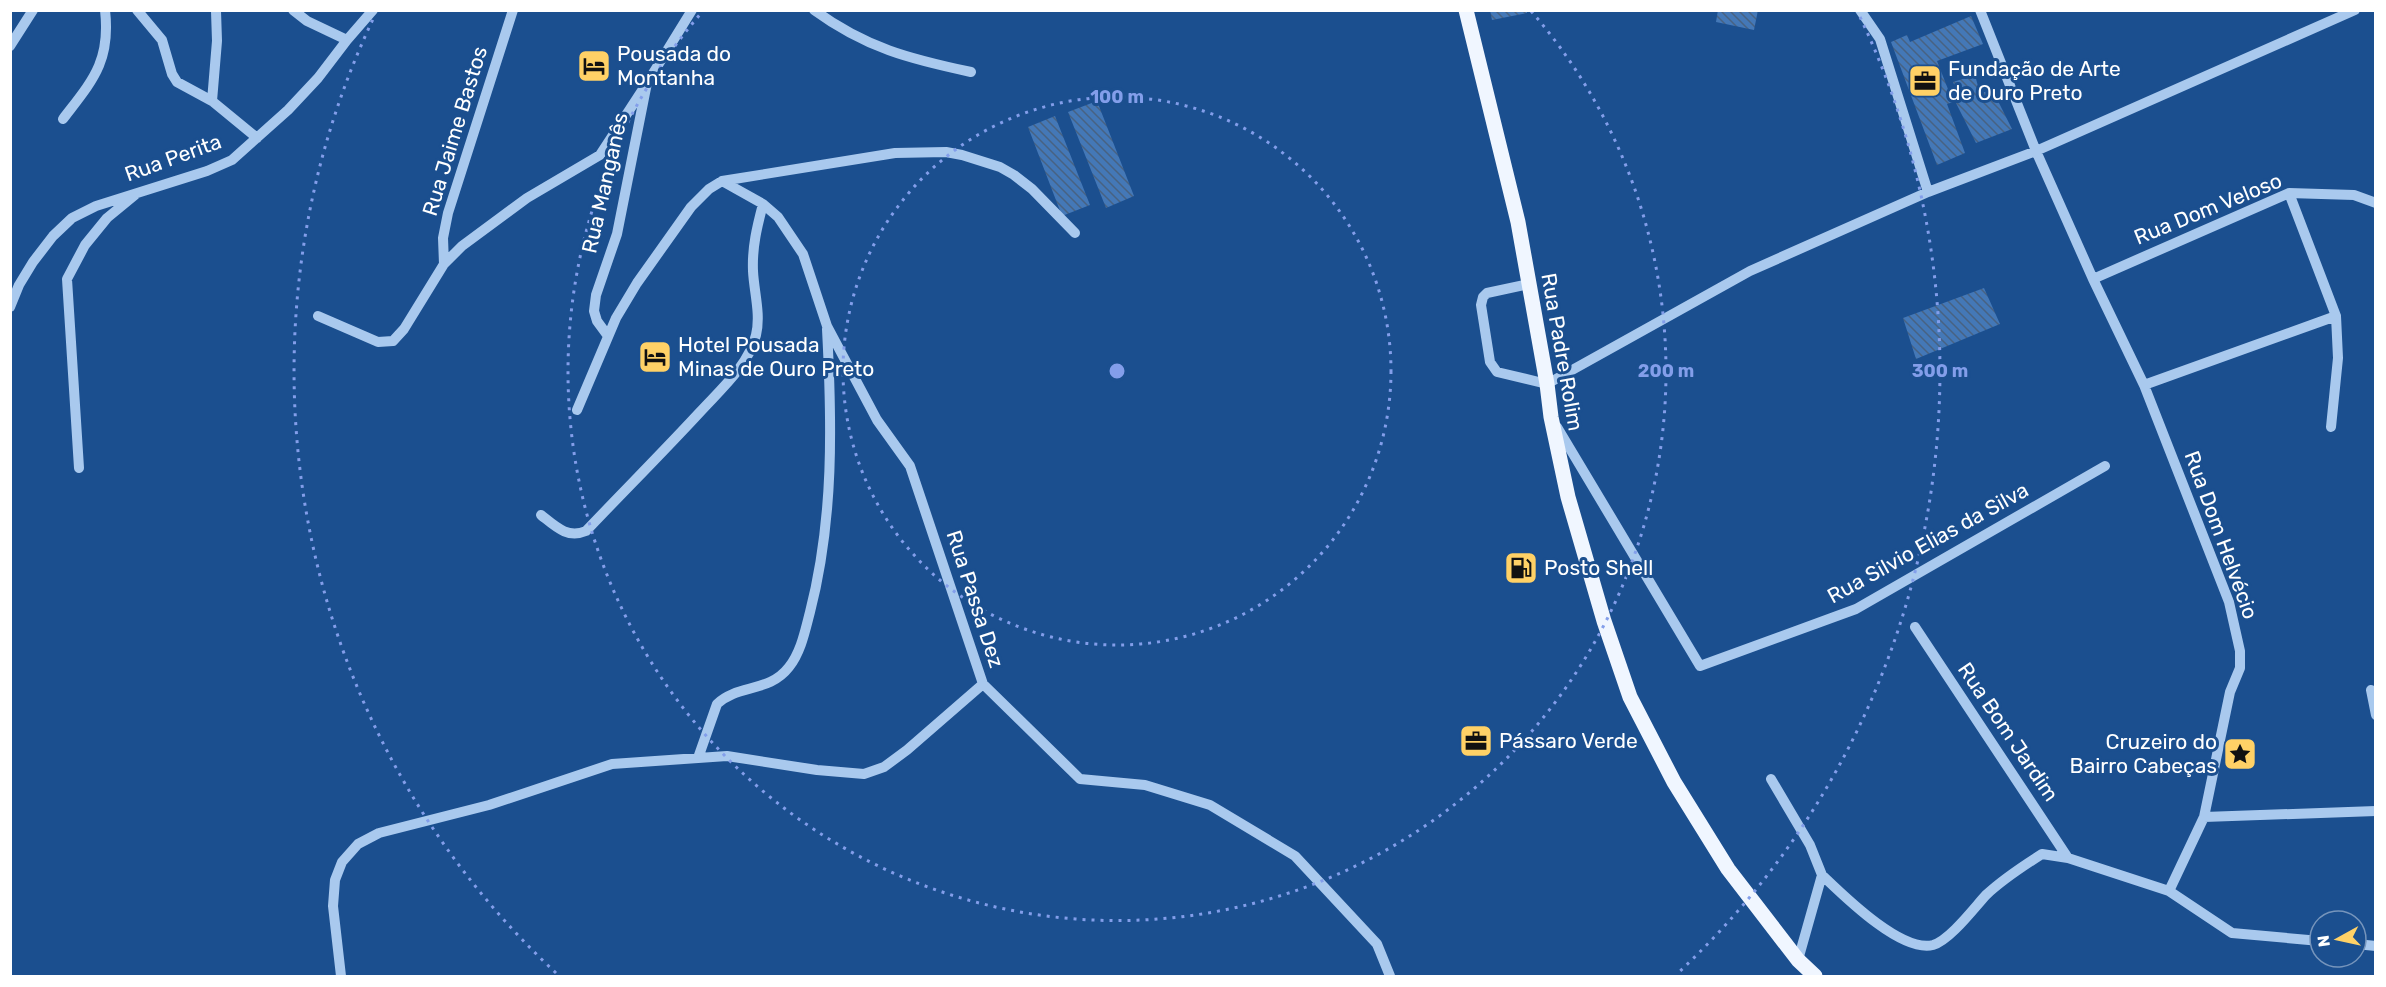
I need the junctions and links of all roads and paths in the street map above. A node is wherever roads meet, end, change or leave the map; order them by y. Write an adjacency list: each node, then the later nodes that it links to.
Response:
1 (33, 10): 16 (street)
2 (105, 10): 20 (street)
3 (137, 10): 14 (street)
4 (216, 10): 19 (street)
5 (293, 10): 15 (street)
6 (373, 10): 15 (street, Rua Perita)
7 (513, 10): 30 (street, Rua Jaime Bastos)
8 (692, 10): 18 (street, Rua Manganês)
9 (814, 10): 17 (street)
10 (1466, 10): 32 (main road, Rua Padre Rolim)
11 (1860, 10): 25 (street)
12 (1980, 10): 22 (street, Rua Dom Helvécio)
13 (2355, 10): 22 (street)
14 (147, 16): 19 (street)
15 (347, 39): 21 (street, Rua Perita)
16 (10, 46)
17 (971, 72)
18 (647, 83): 30 (street); 37 (street, Rua Manganês)
19 (212, 101): 21 (street)
20 (63, 119)
21 (257, 138): 24 (street, Rua Perita)
22 (2036, 152): 25 (street); 31 (street, Rua Dom Helvécio)
23 (722, 181): 28 (street, Rua Passa Dez); 29 (street); 37 (street)
24 (139, 191): 33 (street, Rua Perita); 44 (street)
25 (1928, 192): 38 (street)
26 (2289, 193): 27 (street, Rua Dom Veloso); 31 (street, Rua Dom Veloso); 35 (street)
27 (2376, 203)
28 (763, 204): 36 (street, Rua Passa Dez); 45 (street)
29 (1075, 232)
30 (444, 264): 34 (street)
31 (2093, 279): 39 (street, Rua Dom Helvécio)
32 (1529, 284): 38 (main road, Rua Padre Rolim); 38 (street)
33 (10, 307)
34 (318, 316)
35 (2336, 316): 39 (street); 42 (street)
36 (827, 326): 47 (street, Rua Passa Dez); 50 (street)
37 (608, 336): 40 (street)
38 (1547, 384): 41 (main road, Rua Padre Rolim)
39 (2144, 385): 53 (street, Rua Dom Helvécio)
40 (577, 410)
41 (1551, 417): 43 (street, Rua Silvio Elias da Silva); 58 (main road, Rua Padre Rolim)
42 (2331, 427)
43 (2105, 466)
44 (79, 468)
45 (541, 515)
46 (1915, 627): 54 (street, Rua Bom Jardim)
47 (982, 684): 50 (street); 60 (street, Rua Passa Dez)
48 (2371, 690): 49 (street)
49 (2376, 715)
50 (698, 758): 59 (street)
51 (1771, 779): 55 (street)
52 (2376, 811): 53 (street)
53 (2204, 817): 56 (street, Rua Dom Helvécio)
54 (2068, 858): 55 (street); 56 (street)
55 (1822, 875): 58 (street)
56 (2169, 891): 57 (street)
57 (2308, 940)
58 (1798, 960): 61 (main road, Rua Padre Rolim)
59 (342, 976)
60 (1390, 976)
61 (1815, 976)

